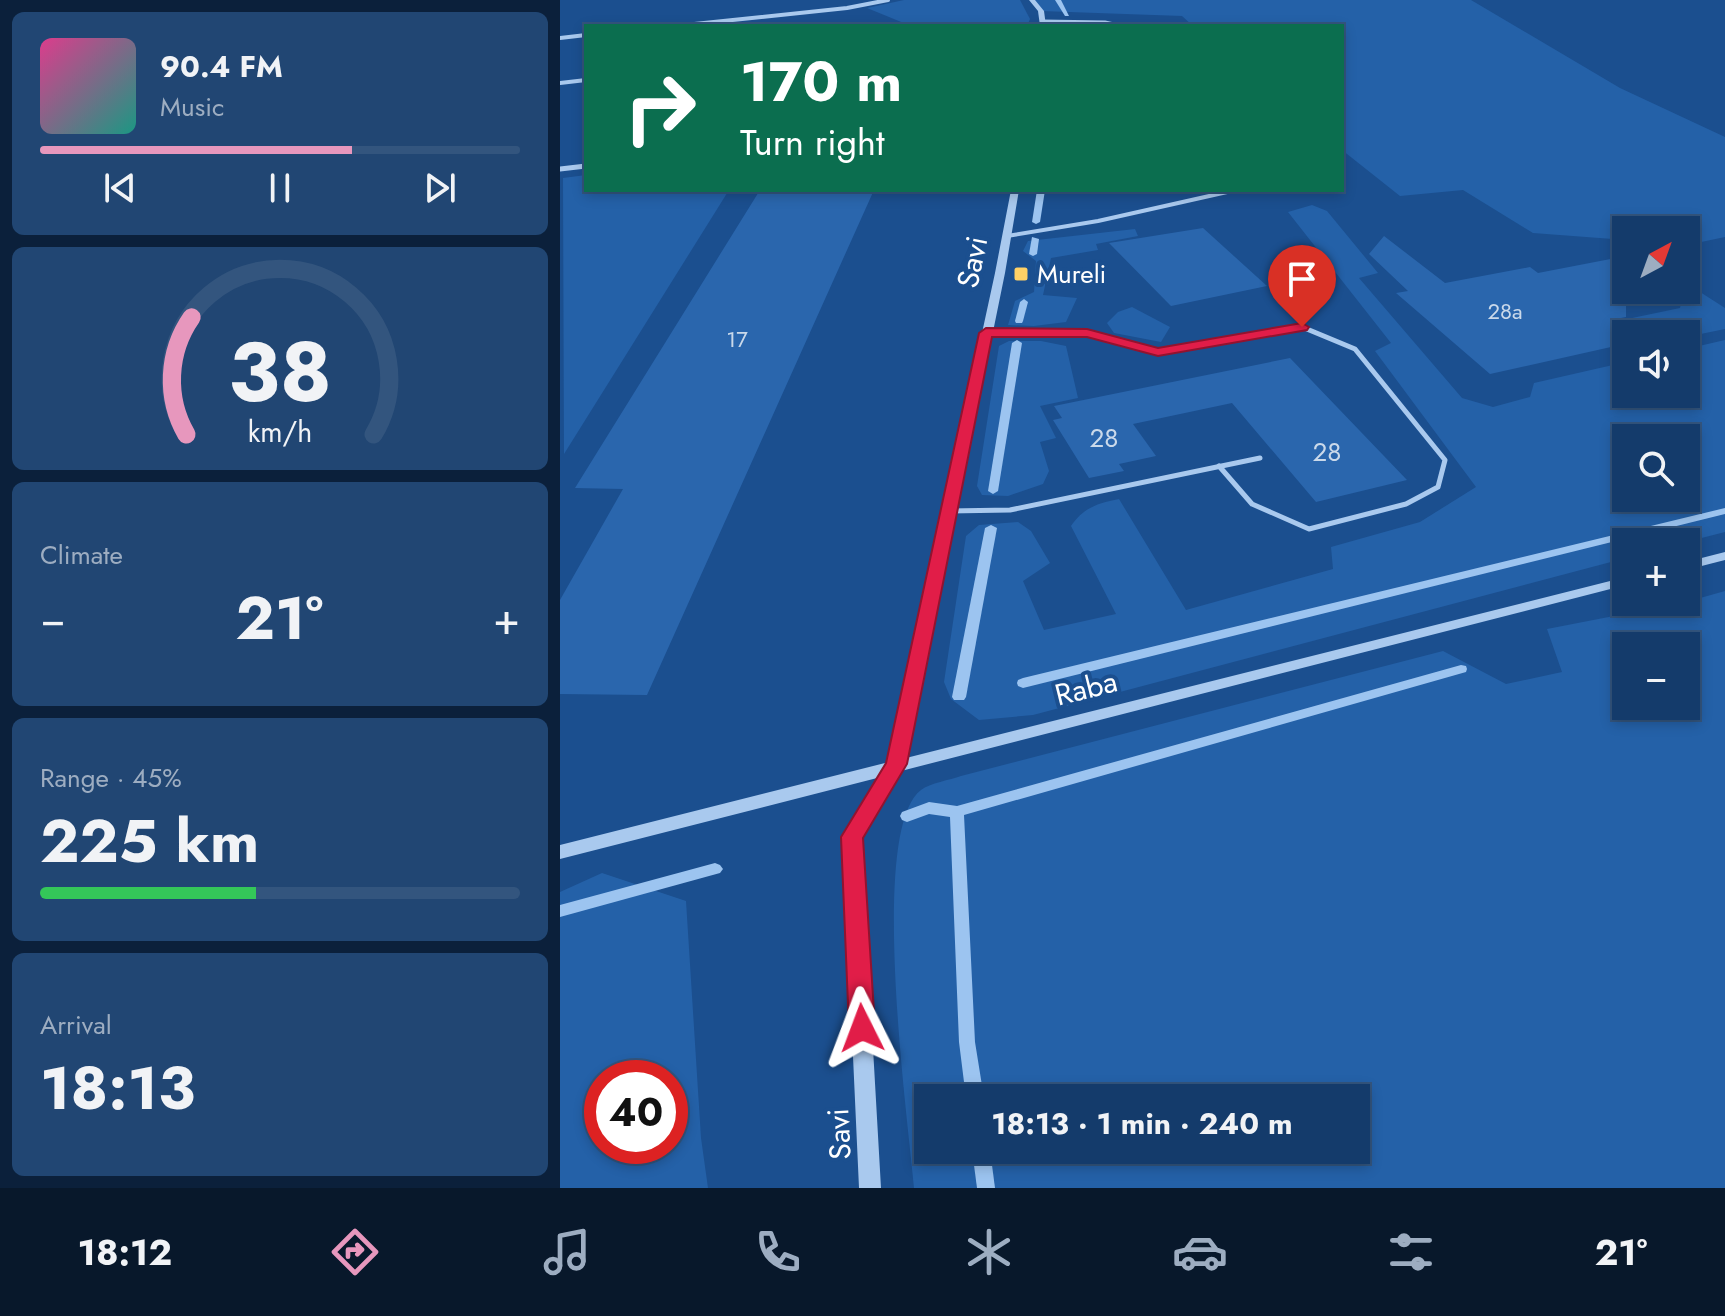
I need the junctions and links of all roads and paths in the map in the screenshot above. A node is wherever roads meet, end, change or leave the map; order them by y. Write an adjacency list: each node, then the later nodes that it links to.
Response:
1 (888, 0): 3 (street)
2 (1032, 0): 4 (street)
3 (694, 24)
4 (1042, 24): 5 (lane)
5 (1114, 24)
6 (584, 35): 7 (street)
7 (560, 38)
8 (584, 80): 9 (street)
9 (560, 83)
10 (584, 166): 11 (street)
11 (560, 169)
12 (1015, 192): 14 (street, Savi)
13 (1227, 192): 14 (lane)
14 (1007, 236): 15 (street, Savi)
15 (986, 333): 17 (lane); 18 (street, Savi)
16 (1260, 458): 17 (lane)
17 (1219, 466): 18 (lane)
18 (949, 511): 22 (street, Savi)
19 (1725, 556): 20 (street)
20 (1700, 562)
21 (1612, 585): 22 (street, Raba)
22 (897, 764): 23 (street, Raba); 24 (street, Savi)
23 (560, 852)
24 (870, 1188)

